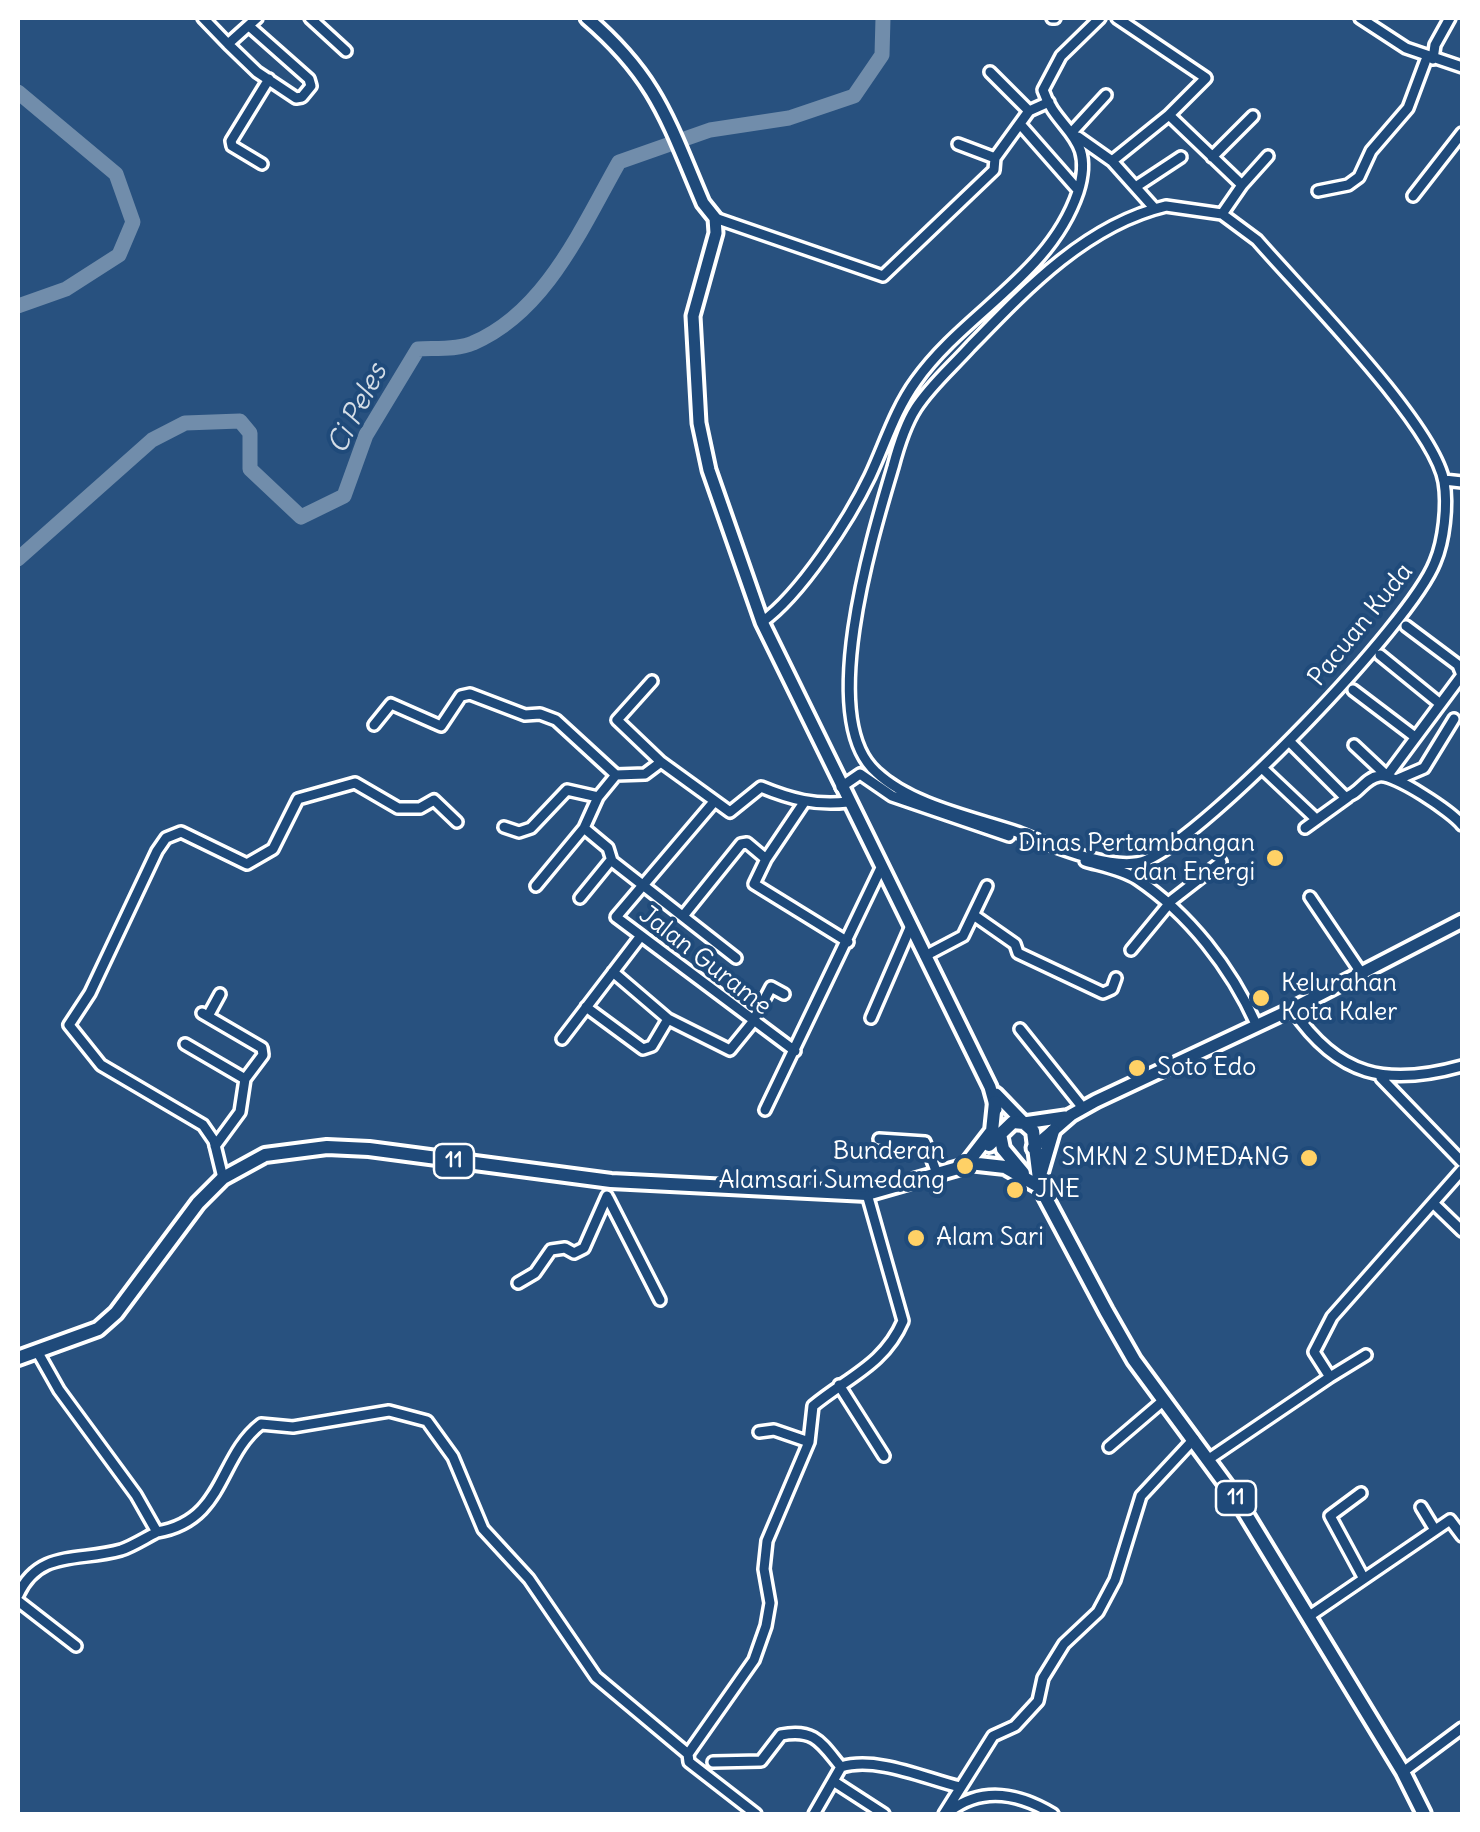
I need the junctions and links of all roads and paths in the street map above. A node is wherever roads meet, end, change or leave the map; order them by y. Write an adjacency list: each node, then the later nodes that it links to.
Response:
1 (203, 18): 11 (street)
2 (257, 18): 10 (street)
3 (310, 18): 12 (street)
4 (587, 18): 39 (main road)
5 (1100, 18): 18 (street)
6 (1117, 18): 20 (street)
7 (1360, 18): 13 (street)
8 (1452, 18): 9 (street); 13 (street)
9 (1462, 22)
10 (249, 26): 11 (street); 16 (street)
11 (228, 44): 16 (street)
12 (346, 50)
13 (1430, 58): 14 (street); 35 (street)
14 (1462, 67)
15 (990, 72): 19 (street)
16 (269, 80): 31 (street)
17 (1106, 96): 23 (street)
18 (1049, 102): 19 (street); 23 (street)
19 (1030, 111): 22 (street)
20 (1169, 115): 28 (street); 30 (street)
21 (1253, 116): 28 (street)
22 (1020, 124): 29 (street); 34 (street)
23 (1076, 134): 30 (street); 34 (street)
24 (1461, 139): 36 (street)
25 (958, 144): 29 (street)
26 (1268, 156): 32 (street)
27 (1181, 157): 33 (street)
28 (1212, 157): 32 (street)
29 (995, 158): 39 (street)
30 (1112, 161): 33 (street)
31 (262, 164)
32 (1242, 184): 38 (street)
33 (1136, 186): 37 (street)
34 (1078, 190): 42 (street)
35 (1318, 191)
36 (1413, 196)
37 (1155, 209): 38 (street, Pacuan Kuda); 55 (street, Pacuan Kuda)
38 (1222, 214): 40 (street, Pacuan Kuda)
39 (715, 218): 42 (main road)
40 (1444, 480): 41 (street); 52 (street, Pacuan Kuda)
41 (1462, 482)
42 (762, 622): 58 (main road)
43 (1406, 626): 45 (street)
44 (1380, 654): 48 (street)
45 (1462, 670): 48 (street)
46 (652, 680): 54 (street)
47 (1354, 690): 51 (street)
48 (1439, 703): 51 (street)
49 (1454, 718): 57 (street)
50 (374, 725): 56 (street)
51 (1415, 737): 57 (street)
52 (1288, 741): 55 (street, Pacuan Kuda); 60 (street)
53 (1354, 745): 57 (street)
54 (662, 762): 56 (street); 63 (street)
55 (1262, 768): 64 (street)
56 (616, 774): 59 (street)
57 (1391, 778): 60 (street); 66 (street)
58 (841, 787): 62 (main road); 79 (street)
59 (598, 797): 67 (street); 68 (street)
60 (1348, 797): 64 (street)
61 (805, 802): 62 (street); 63 (street); 70 (street)
62 (848, 802): 73 (main road)
63 (713, 803): 76 (street, Jalan Gurame)
64 (1316, 819): 69 (street)
65 (457, 822): 114 (street)
66 (1462, 824)
67 (504, 827)
68 (584, 828): 71 (street); 74 (street)
69 (1305, 828)
70 (766, 859): 80 (street); 85 (street)
71 (611, 860): 76 (street); 78 (street)
72 (1221, 862): 79 (street)
73 (880, 870): 83 (main road); 85 (street)
74 (536, 886)
75 (986, 886): 81 (street)
76 (644, 887): 80 (street); 84 (street, Jalan Gurame)
77 (1310, 897): 89 (street)
78 (580, 898)
79 (1167, 904): 86 (street); 99 (street)
80 (683, 916): 88 (street)
81 (974, 916): 87 (street); 91 (street)
82 (1462, 921): 89 (main road)
83 (910, 928): 87 (main road); 97 (street)
84 (640, 937): 90 (street); 98 (street, Jalan Gurame)
85 (848, 942): 103 (street)
86 (1132, 950)
87 (925, 956): 107 (main road)
88 (736, 958)
89 (1360, 971): 95 (main road)
90 (613, 972): 94 (street); 96 (street)
91 (1116, 978)
92 (220, 994): 106 (street)
93 (784, 994): 98 (street)
94 (586, 1006): 96 (street); 101 (street)
95 (1292, 1009): 99 (main road); 105 (street)
96 (668, 1018): 98 (street)
97 (871, 1018)
98 (752, 1023): 103 (street, Jalan Gurame)
99 (1256, 1024): 108 (main road)
100 (1020, 1029): 108 (street)
101 (562, 1039)
102 (185, 1044): 106 (street)
103 (795, 1051): 109 (street)
104 (1462, 1066): 105 (street)
105 (1380, 1078): 118 (street)
106 (244, 1079): 114 (street)
107 (1000, 1103): 110 (main road); 111 (main road); 112 (main road); 117 (highway)
108 (1083, 1108): 111 (main road)
109 (765, 1110)
110 (1024, 1123): 111 (main road); 112 (highway, 11); 115 (highway, 11)
111 (1054, 1125): 115 (main road); 122 (highway)
112 (1000, 1134): 116 (highway, 11); 117 (highway, 11)
113 (879, 1139): 120 (street)
114 (215, 1146): 121 (street)
115 (1033, 1148): 116 (highway, 11); 122 (highway, 11)
116 (1011, 1155): 117 (highway, 11); 122 (highway, 11)
117 (977, 1160): 120 (highway, 11); 122 (highway)
118 (1462, 1162)
119 (1462, 1170): 126 (street)
120 (938, 1176): 124 (highway, 11)
121 (222, 1178): 123 (highway, 11); 130 (highway, 11)
122 (1036, 1180): 135 (highway, 11)
123 (611, 1181): 124 (highway, 11); 125 (street)
124 (867, 1194): 134 (street)
125 (607, 1196): 128 (street); 129 (street)
126 (1433, 1203): 127 (street); 133 (street)
127 (1462, 1231)
128 (518, 1282)
129 (660, 1300)
130 (37, 1351): 132 (highway, 11); 145 (street)
131 (1366, 1354): 133 (street)
132 (18, 1358)
133 (1330, 1378): 141 (street)
134 (839, 1384): 138 (street); 140 (street)
135 (1164, 1400): 137 (highway, 11); 139 (street)
136 (759, 1432): 138 (street)
137 (1194, 1440): 141 (highway, 11); 157 (street)
138 (808, 1442): 152 (street)
139 (1109, 1447)
140 (884, 1456)
141 (1209, 1459): 149 (highway, 11)
142 (1361, 1493): 147 (street)
143 (1421, 1507): 144 (street)
144 (1435, 1530): 146 (street); 147 (street)
145 (156, 1532): 148 (street); 152 (street)
146 (1462, 1536)
147 (1363, 1577): 149 (street)
148 (18, 1598): 150 (street)
149 (1308, 1617): 155 (highway, 11)
150 (76, 1646)
151 (1462, 1728): 155 (street)
152 (688, 1754): 158 (street)
153 (713, 1762): 154 (street)
154 (842, 1767): 156 (street); 157 (street)
155 (1403, 1772): 163 (highway, 11)
156 (834, 1781): 159 (street); 160 (street)
157 (960, 1787): 161 (street)
158 (756, 1814)
159 (814, 1814)
160 (884, 1814)
161 (945, 1814): 162 (street)
162 (1053, 1814)
163 (1424, 1814)

